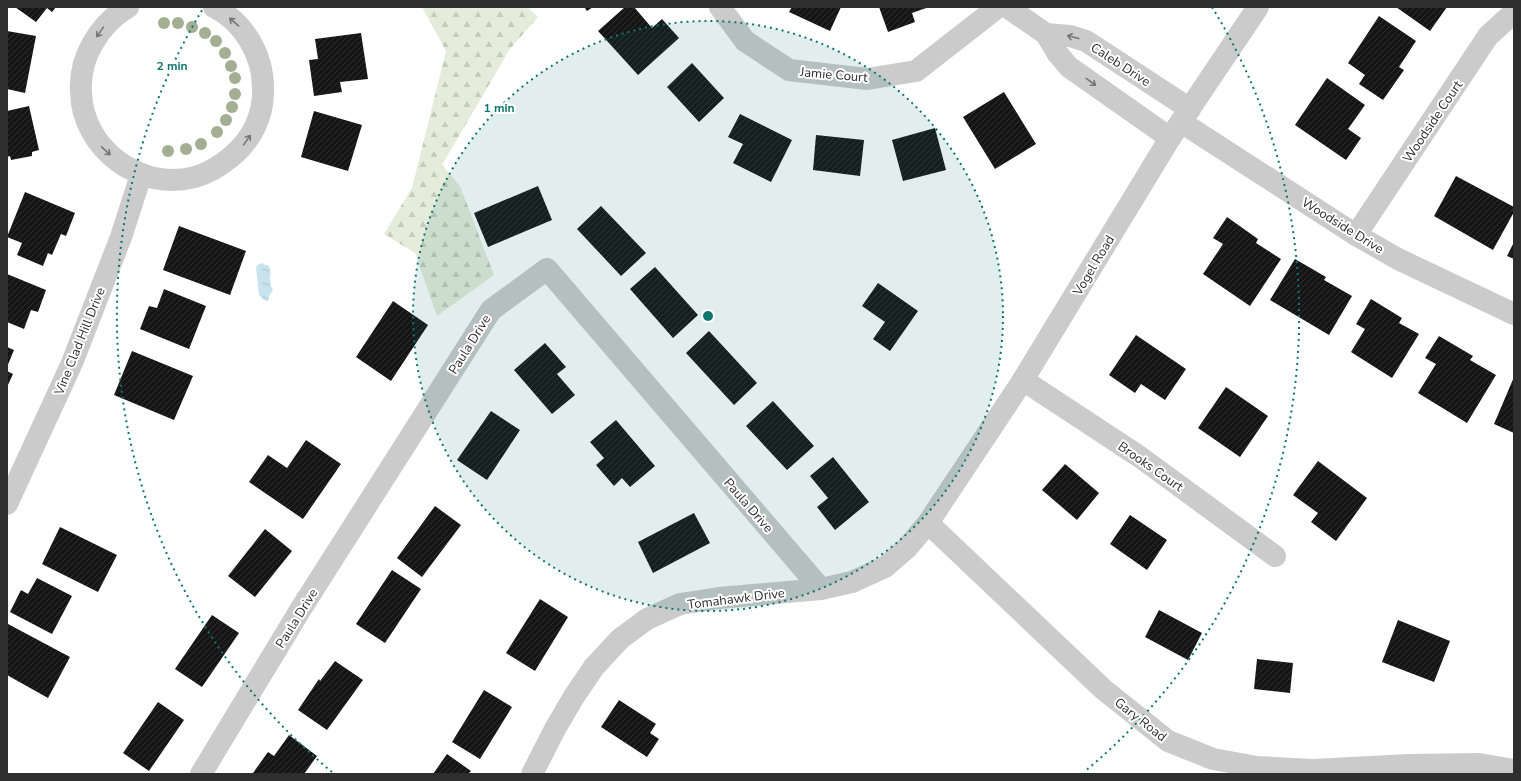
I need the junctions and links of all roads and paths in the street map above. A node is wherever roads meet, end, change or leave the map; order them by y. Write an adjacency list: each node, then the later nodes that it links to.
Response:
1 (128, 7): 10 (street, one-way to 10)
2 (214, 7): 10 (street, one-way to 2)
3 (720, 7): 4 (street, Jamie Court)
4 (998, 7)
5 (1007, 7): 8 (street, Caleb Drive)
6 (1258, 7): 9 (street, Vogel Road)
7 (1514, 14): 11 (street, Woodside Court)
8 (1046, 34): 9 (street, Caleb Drive, one-way to 9); 9 (street, Caleb Drive, one-way to 8)
9 (1180, 123): 11 (street, Woodside Drive); 13 (street, Vogel Road)
10 (141, 175): 14 (street, Vine Clad Hill Drive)
11 (1356, 235): 12 (street, Woodside Drive)
12 (1514, 314)
13 (1023, 380): 15 (street, Vogel Road); 16 (street, Brooks Court)
14 (7, 504)
15 (928, 523): 17 (street, Tomahawk Drive); 18 (street, Gary Road)
16 (1276, 556)
17 (821, 588): 19 (street, Paula Drive); 20 (street, Tomahawk Drive)
18 (1514, 770)
19 (201, 774)
20 (532, 774)

